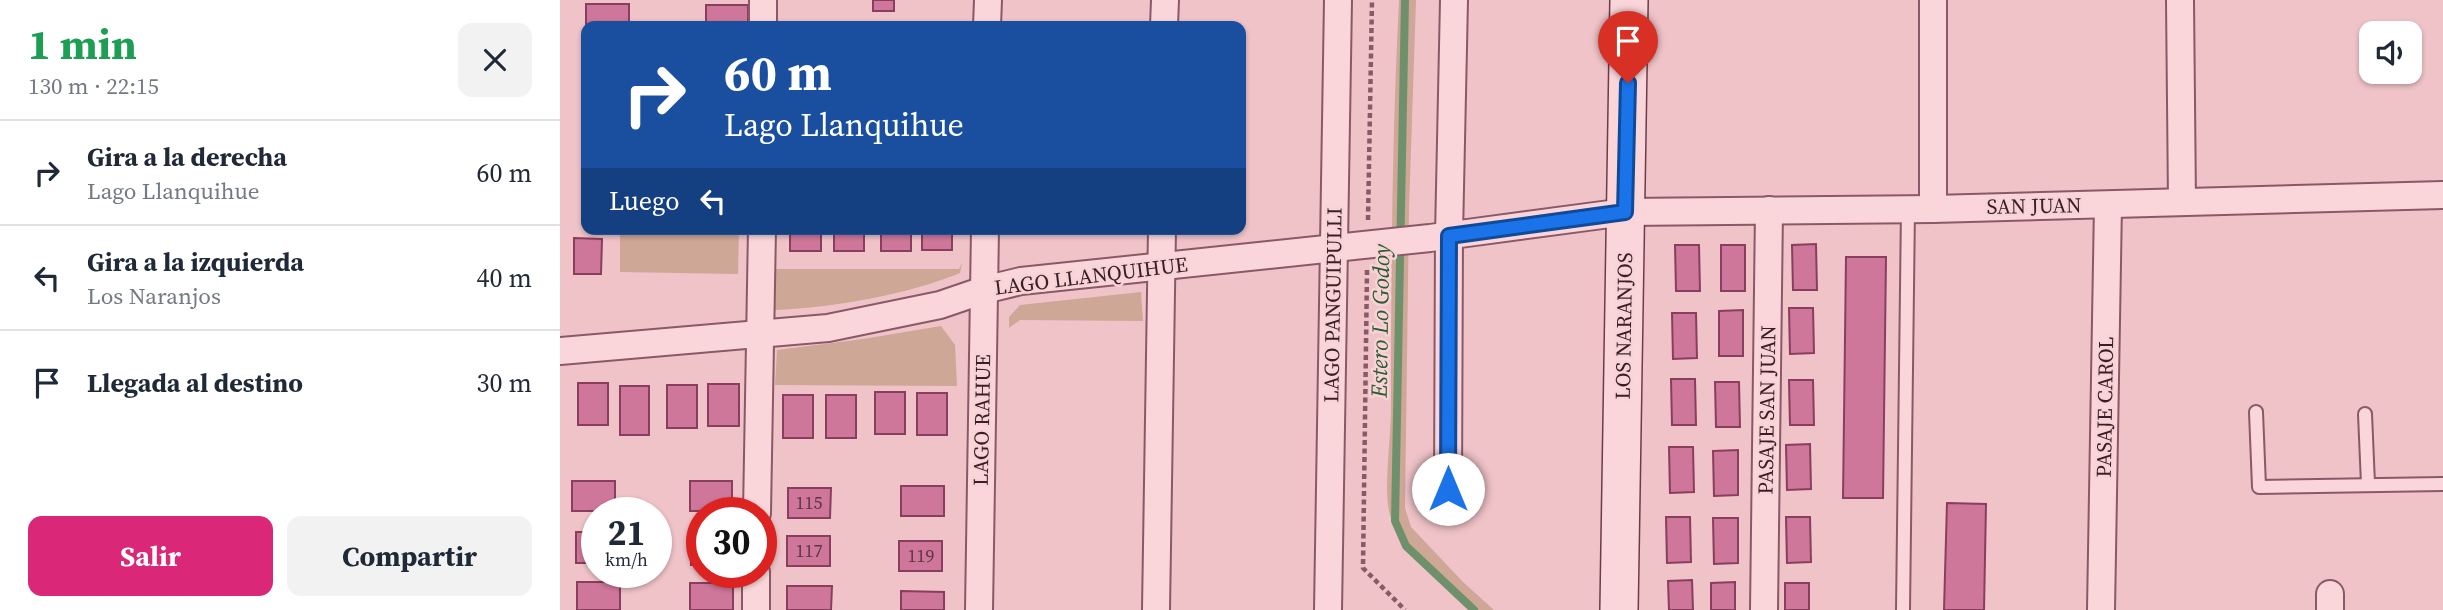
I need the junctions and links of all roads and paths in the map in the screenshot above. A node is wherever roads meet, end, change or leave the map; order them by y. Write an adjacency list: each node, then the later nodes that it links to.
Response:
1 (764, 0): 10 (street)
2 (988, 0): 11 (street)
3 (1165, 0): 12 (street)
4 (1338, 0): 24 (street, LAGO PANGUIPULLI)
5 (1372, 0): 23 (path)
6 (1454, 0): 22 (street)
7 (1629, 0): 18 (street, LOS NARANJOS)
8 (1933, 0): 16 (street)
9 (2180, 0): 14 (street)
10 (763, 21)
11 (987, 21)
12 (1164, 21)
13 (2443, 195): 14 (street, SAN JUAN)
14 (2182, 202): 15 (street, SAN JUAN)
15 (2108, 205): 16 (street, SAN JUAN); 44 (street, PASAJE CAROL)
16 (1921, 208): 17 (street, SAN JUAN); 43 (lane)
17 (1769, 210): 18 (street, SAN JUAN); 42 (street, PASAJE SAN JUAN)
18 (1625, 212): 22 (street, LAGO LLANQUIHUE); 41 (street, LOS NARANJOS)
19 (762, 235): 27 (street)
20 (985, 235): 26 (street, LAGO RAHUE)
21 (1162, 235): 25 (street)
22 (1439, 237): 23 (street, LAGO LLANQUIHUE); 33 (street)
23 (1372, 243): 24 (street, LAGO LLANQUIHUE); 40 (path)
24 (1334, 248): 25 (street, LAGO LLANQUIHUE); 39 (street, LAGO PANGUIPULLI)
25 (1161, 266): 26 (street, LAGO LLANQUIHUE); 38 (street)
26 (984, 290): 27 (street, LAGO LLANQUIHUE); 37 (street, LAGO RAHUE)
27 (761, 334): 28 (street, LAGO LLANQUIHUE); 34 (street)
28 (560, 351)
29 (2256, 412): 31 (lane)
30 (2365, 414): 31 (lane)
31 (2368, 484): 32 (lane)
32 (2443, 484)
33 (1448, 489)
34 (757, 497)
35 (756, 588): 36 (street)
36 (756, 610)
37 (979, 610)
38 (1156, 610)
39 (1328, 610)
40 (1405, 610)
41 (1619, 610)
42 (1764, 610)
43 (1903, 610)
44 (2101, 610)

